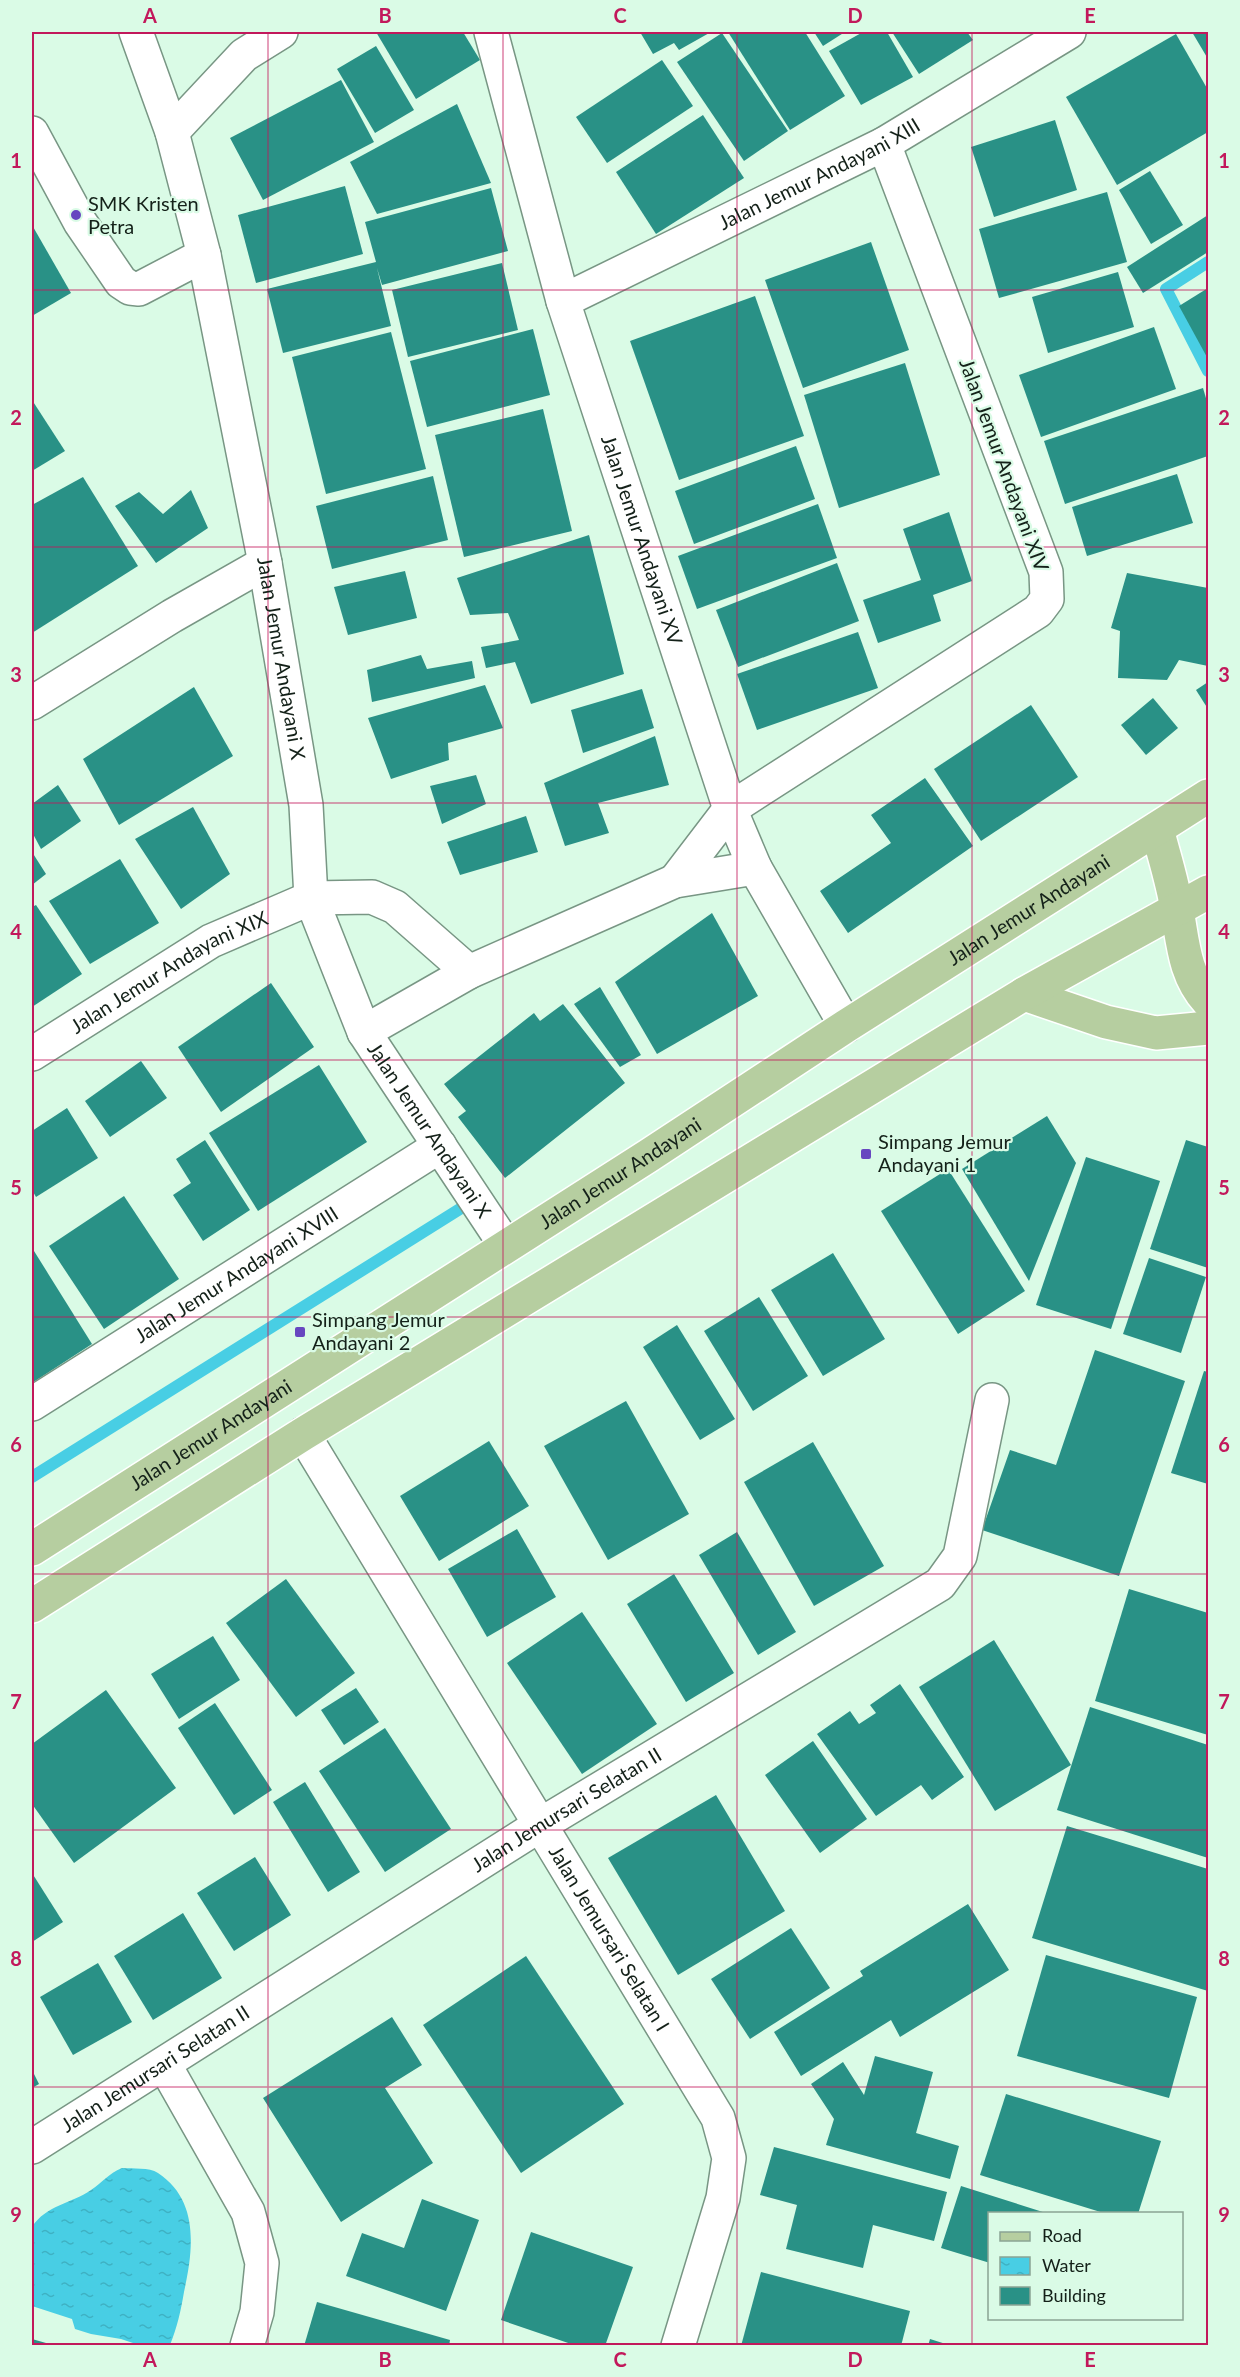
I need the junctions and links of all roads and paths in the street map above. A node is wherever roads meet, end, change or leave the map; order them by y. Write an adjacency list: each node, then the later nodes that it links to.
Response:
1 (136, 32): 5 (street, Jalan Jemur Andayani X)
2 (281, 32): 5 (street)
3 (491, 32): 9 (street, Jalan Jemur Andayani XV)
4 (1069, 32): 7 (street, Jalan Jemur Andayani XIII)
5 (172, 132): 8 (street, Jalan Jemur Andayani X)
6 (32, 133): 8 (street)
7 (884, 144): 9 (street, Jalan Jemur Andayani XIII); 13 (street, Jalan Jemur Andayani XIV)
8 (204, 255): 10 (street, Jalan Jemur Andayani X)
9 (563, 301): 13 (street, Jalan Jemur Andayani XV)
10 (265, 563): 11 (street); 18 (street, Jalan Jemur Andayani X)
11 (32, 703)
12 (1209, 796): 14 (main road, Jalan Jemur Andayani)
13 (730, 809): 15 (street, Jalan Jemur Andayani XV); 16 (street, Jalan Jemur Andayani XIV)
14 (1157, 829): 19 (main road); 23 (main road, Jalan Jemur Andayani)
15 (755, 868): 16 (street); 23 (street, Jalan Jemur Andayani XV)
16 (675, 881): 20 (street)
17 (1209, 892): 19 (main road)
18 (311, 898): 20 (street); 25 (street, Jalan Jemur Andayani X); 26 (street, Jalan Jemur Andayani XIX)
19 (1178, 910): 21 (main road); 22 (main road)
20 (470, 972): 25 (street)
21 (1024, 994): 24 (main road); 31 (main road)
22 (1209, 1001)
23 (846, 1026): 28 (main road, Jalan Jemur Andayani)
24 (1209, 1028)
25 (364, 1032): 27 (street, Jalan Jemur Andayani X)
26 (32, 1054)
27 (440, 1146): 28 (street, Jalan Jemur Andayani X); 30 (street, Jalan Jemur Andayani XVIII)
28 (506, 1246): 32 (main road, Jalan Jemur Andayani)
29 (992, 1400): 34 (street, Jalan Jemursari Selatan II)
30 (32, 1404)
31 (303, 1434): 33 (main road); 34 (street, Jalan Jemursari Selatan I)
32 (32, 1549)
33 (32, 1606)
34 (540, 1825): 35 (street, Jalan Jemursari Selatan II); 38 (street, Jalan Jemursari Selatan I)
35 (164, 2064): 36 (street, Jalan Jemursari Selatan II); 37 (street)
36 (32, 2147)
37 (247, 2346)
38 (678, 2346)

